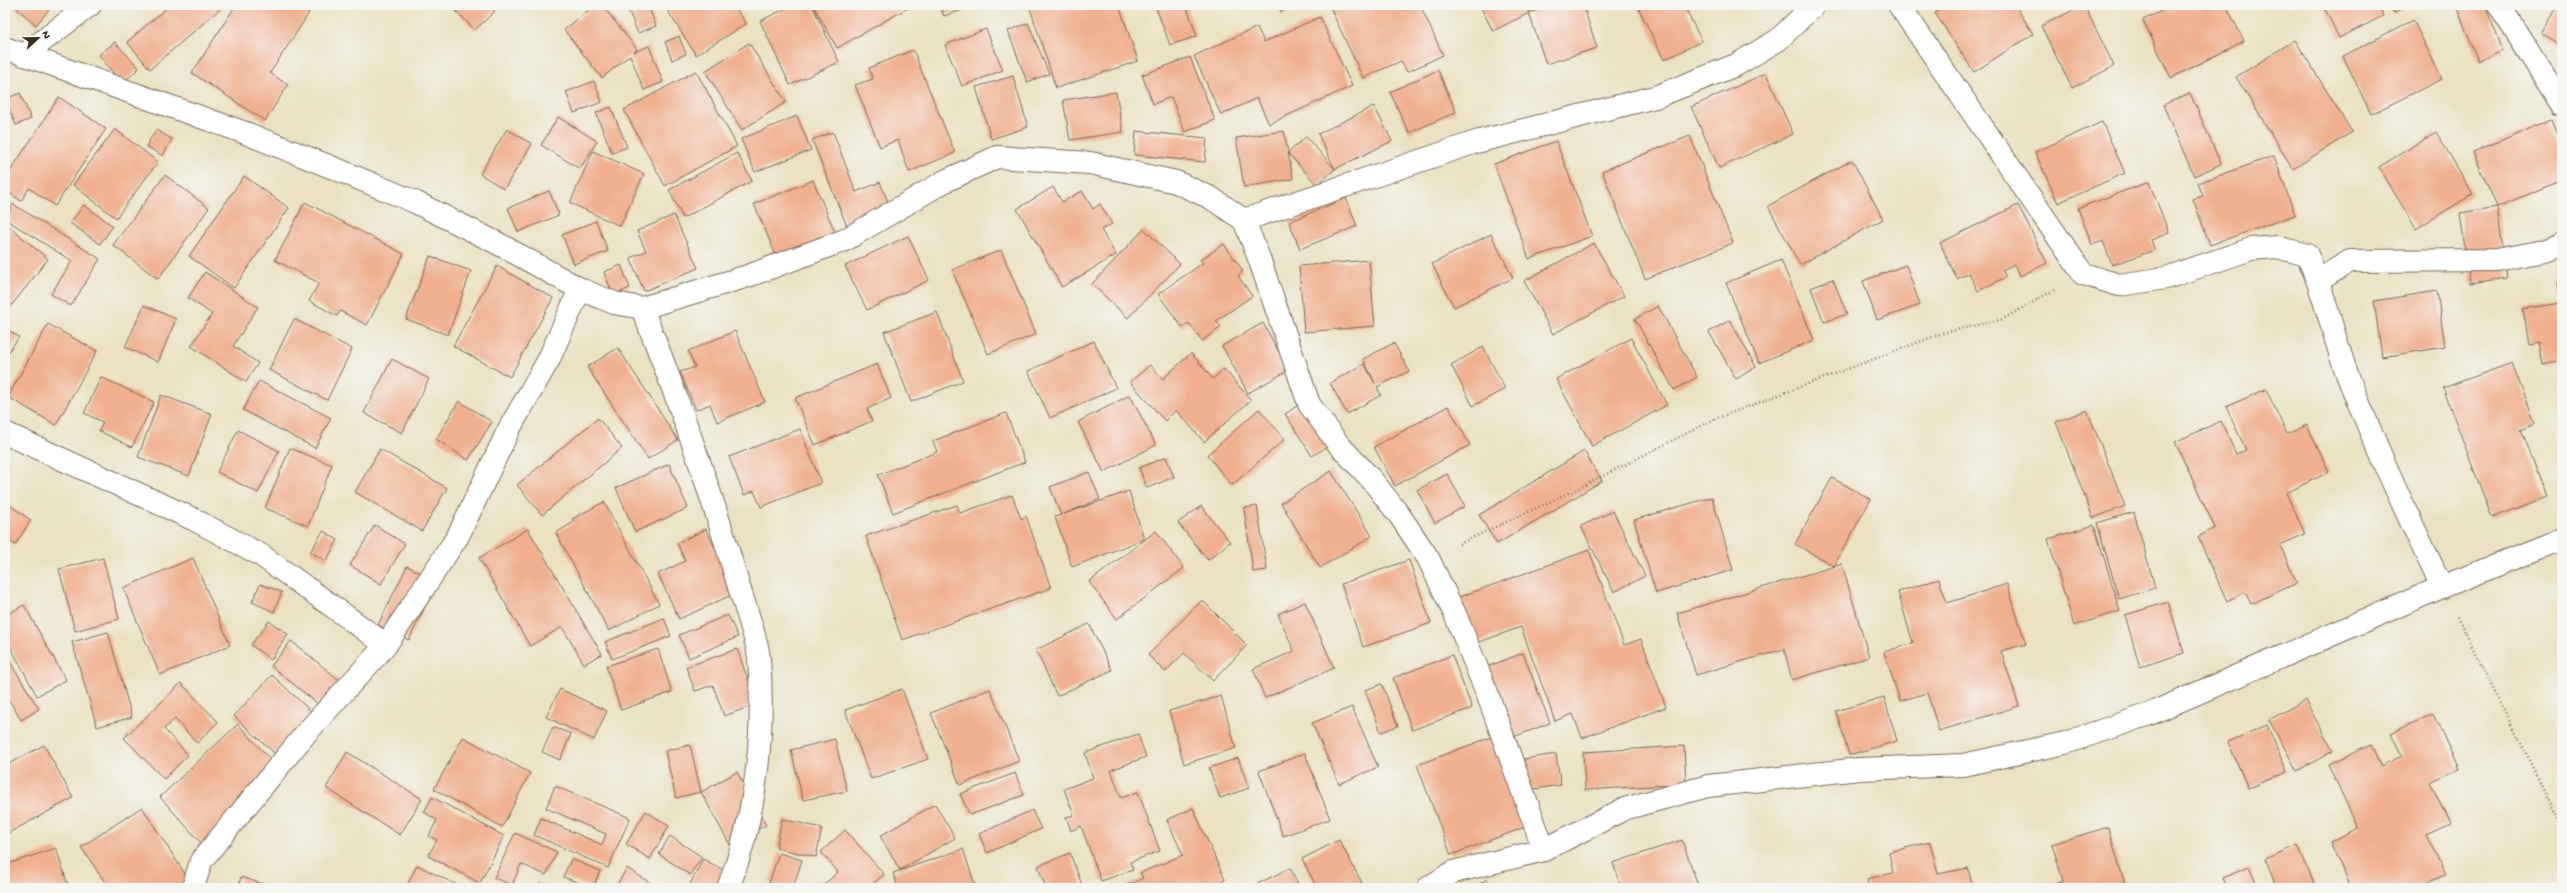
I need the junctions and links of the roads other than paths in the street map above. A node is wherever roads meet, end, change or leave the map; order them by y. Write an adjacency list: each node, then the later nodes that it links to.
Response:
1 (90, 5): 5 (street)
2 (1814, 5): 7 (street)
3 (1898, 5): 9 (street)
4 (2499, 5): 6 (street)
5 (15, 52): 10 (street)
6 (2562, 105)
7 (1244, 220): 11 (street); 16 (street)
8 (2562, 244): 9 (street)
9 (2319, 280): 14 (street)
10 (580, 289): 11 (street); 15 (street)
11 (642, 308): 18 (street)
12 (5, 433): 15 (street)
13 (2562, 539): 14 (street)
14 (2442, 587): 16 (street)
15 (386, 645): 17 (street)
16 (1544, 850): 19 (street)
17 (193, 888)
18 (728, 888)
19 (1428, 888)

